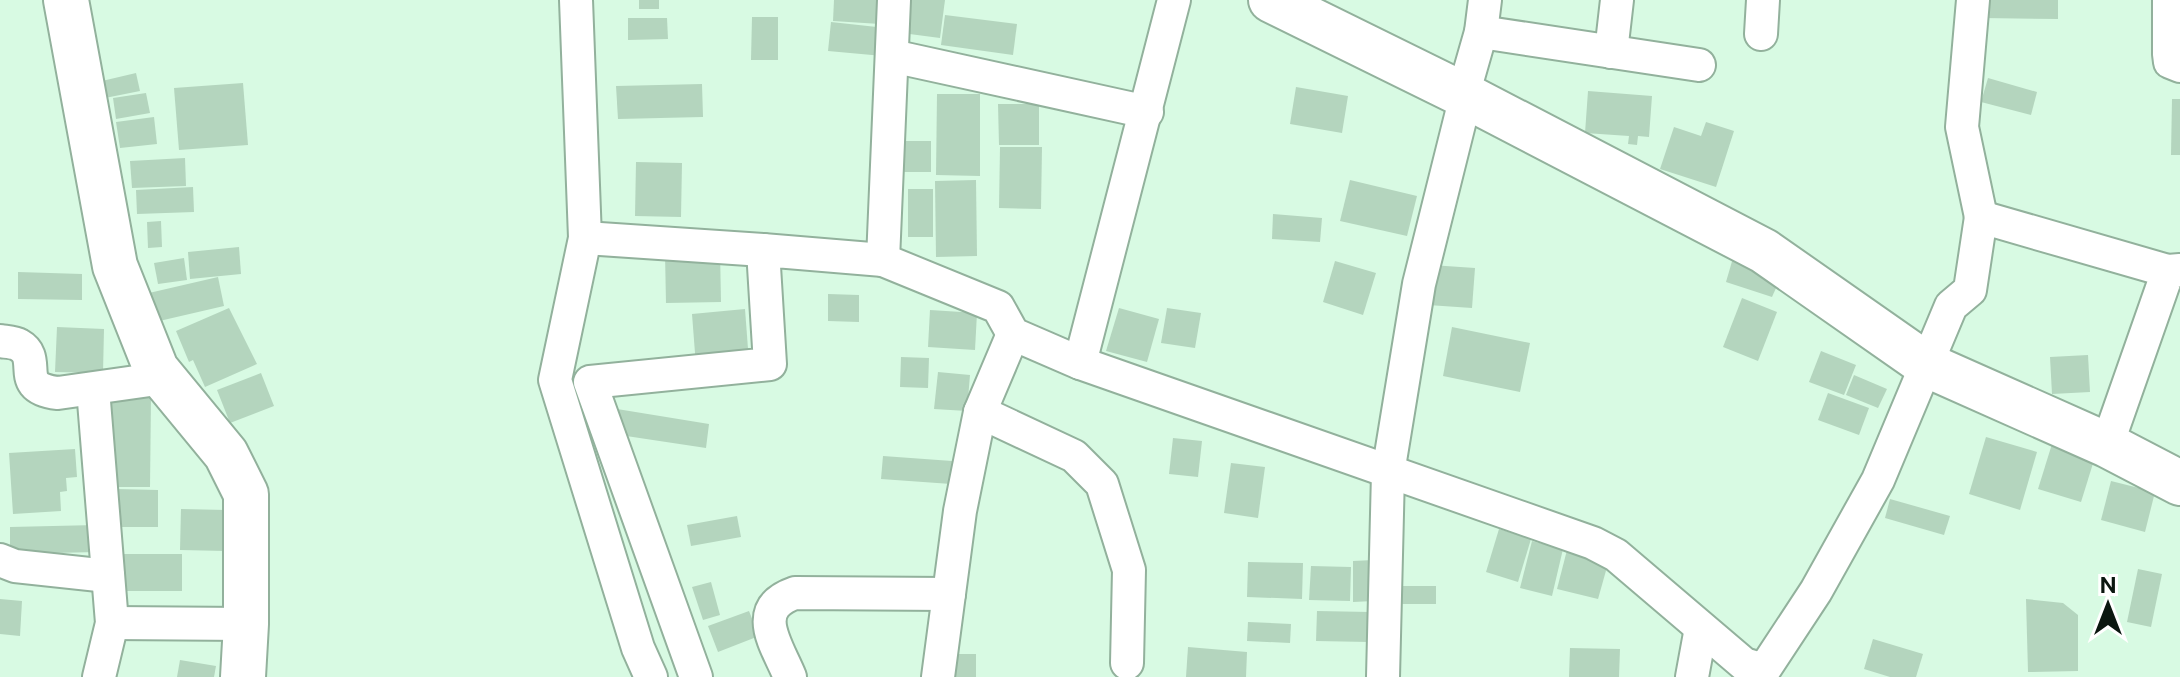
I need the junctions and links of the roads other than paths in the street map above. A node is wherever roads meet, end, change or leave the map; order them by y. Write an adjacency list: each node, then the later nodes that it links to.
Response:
1 (66, 0): 28 (street)
2 (576, 0): 20 (street)
3 (894, 0): 14 (street)
4 (1174, 0): 18 (street)
5 (1271, 0): 17 (street)
6 (1485, 0): 11 (street)
7 (1617, 0): 13 (street)
8 (1763, 0): 12 (street)
9 (1973, 0): 19 (street)
10 (2169, 0): 16 (street)
11 (1481, 32): 13 (street); 17 (street)
12 (1761, 34)
13 (1611, 52): 15 (street)
14 (892, 56): 18 (street); 22 (street)
15 (1699, 65)
16 (2180, 66)
17 (1464, 95): 27 (street); 32 (street)
18 (1147, 112): 26 (street)
19 (1981, 217): 23 (street); 27 (street)
20 (585, 238): 21 (street); 43 (street)
21 (763, 250): 22 (street); 44 (street)
22 (883, 260): 24 (street)
23 (2174, 271): 31 (street)
24 (1013, 334): 26 (street); 30 (street)
25 (0, 341): 29 (street)
26 (1080, 363): 32 (street)
27 (1927, 365): 31 (street); 39 (street)
28 (164, 378): 29 (street); 38 (street)
29 (93, 389): 35 (street)
30 (980, 412): 36 (street); 40 (street)
31 (2107, 445): 33 (street)
32 (1388, 473): 39 (street); 47 (street)
33 (2180, 483)
34 (0, 560): 35 (street)
35 (108, 576): 37 (street)
36 (949, 594): 45 (street); 46 (street)
37 (112, 623): 38 (street); 41 (street)
38 (246, 624): 42 (street)
39 (1701, 628): 48 (street)
40 (1127, 663)
41 (99, 677)
42 (243, 677)
43 (651, 677)
44 (696, 677)
45 (790, 677)
46 (938, 677)
47 (1383, 677)
48 (1692, 677)

